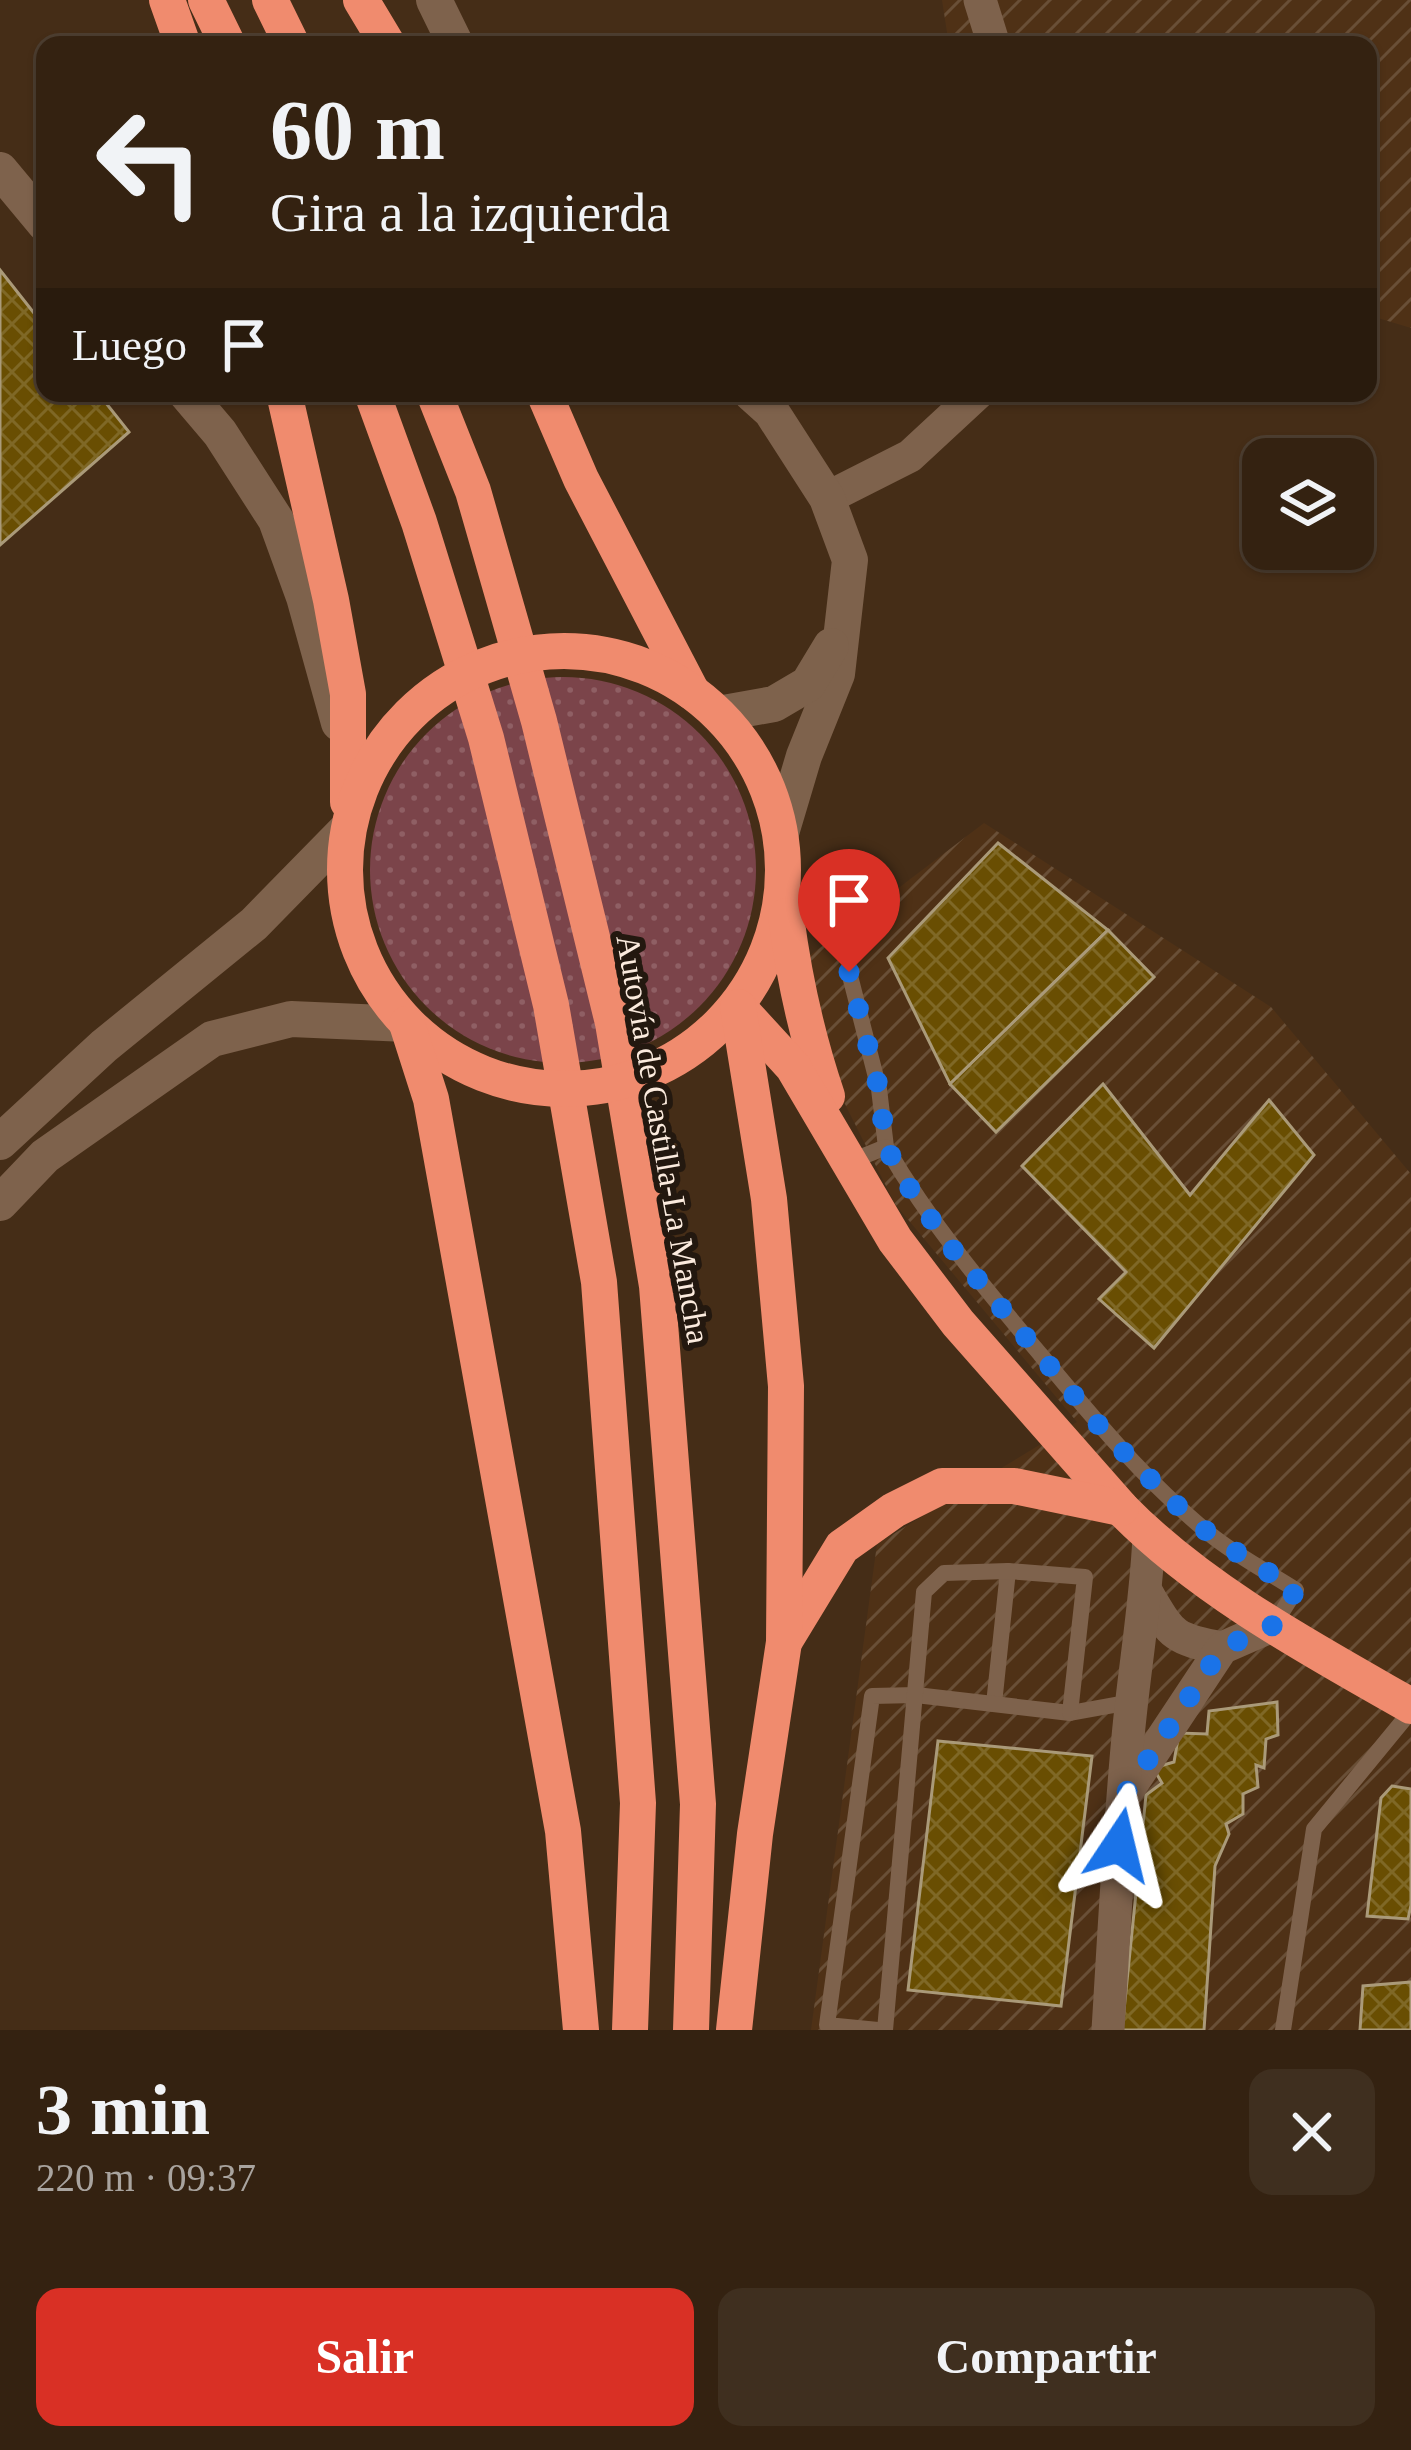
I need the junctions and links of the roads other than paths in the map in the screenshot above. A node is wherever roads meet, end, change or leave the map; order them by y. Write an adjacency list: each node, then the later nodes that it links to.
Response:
1 (167, 0): 7 (highway)
2 (206, 0): 8 (highway)
3 (270, 0): 9 (highway)
4 (361, 0): 10 (highway)
5 (434, 0): 11 (street)
6 (980, 0): 12 (street)
7 (180, 36)
8 (224, 36)
9 (288, 36)
10 (383, 36)
11 (452, 36)
12 (991, 36)
13 (0, 170): 14 (street)
14 (36, 213)
15 (193, 402): 25 (street)
16 (286, 402): 25 (highway)
17 (375, 402): 50 (highway)
18 (437, 402): 51 (highway, Autovía de Castilla-La Mancha)
19 (548, 402): 24 (highway)
20 (761, 402): 22 (street)
21 (968, 402): 22 (street)
22 (827, 498): 23 (street)
23 (842, 628): 24 (street); 27 (street)
24 (705, 703): 26 (highway); 27 (highway)
25 (348, 752): 26 (highway)
26 (349, 827): 31 (highway); 32 (street)
27 (781, 833): 28 (highway)
28 (783, 889): 30 (highway); 34 (highway)
29 (849, 972): 33 (lane)
30 (738, 1007): 31 (highway); 34 (highway); 41 (highway)
31 (407, 1024): 35 (street); 49 (highway)
32 (0, 1142)
33 (886, 1147): 34 (lane); 40 (lane)
34 (849, 1162): 36 (highway)
35 (0, 1203)
36 (1120, 1508): 37 (highway); 41 (highway)
37 (1149, 1536): 39 (street); 40 (highway)
38 (1008, 1571): 43 (lane); 45 (lane); 47 (lane)
39 (1147, 1593): 42 (street); 44 (street)
40 (1272, 1626): 42 (street); 46 (highway)
41 (784, 1642): 52 (highway)
42 (1222, 1648): 48 (street)
43 (916, 1696): 45 (lane); 53 (lane); 53 (lane)
44 (1131, 1702): 47 (lane); 48 (street)
45 (994, 1704): 47 (lane)
46 (1411, 1709): 55 (lane)
47 (1070, 1713)
48 (1122, 1799): 54 (street)
49 (580, 2030)
50 (630, 2030)
51 (691, 2030)
52 (734, 2030)
53 (881, 2030)
54 (1108, 2030)
55 (1282, 2030)

